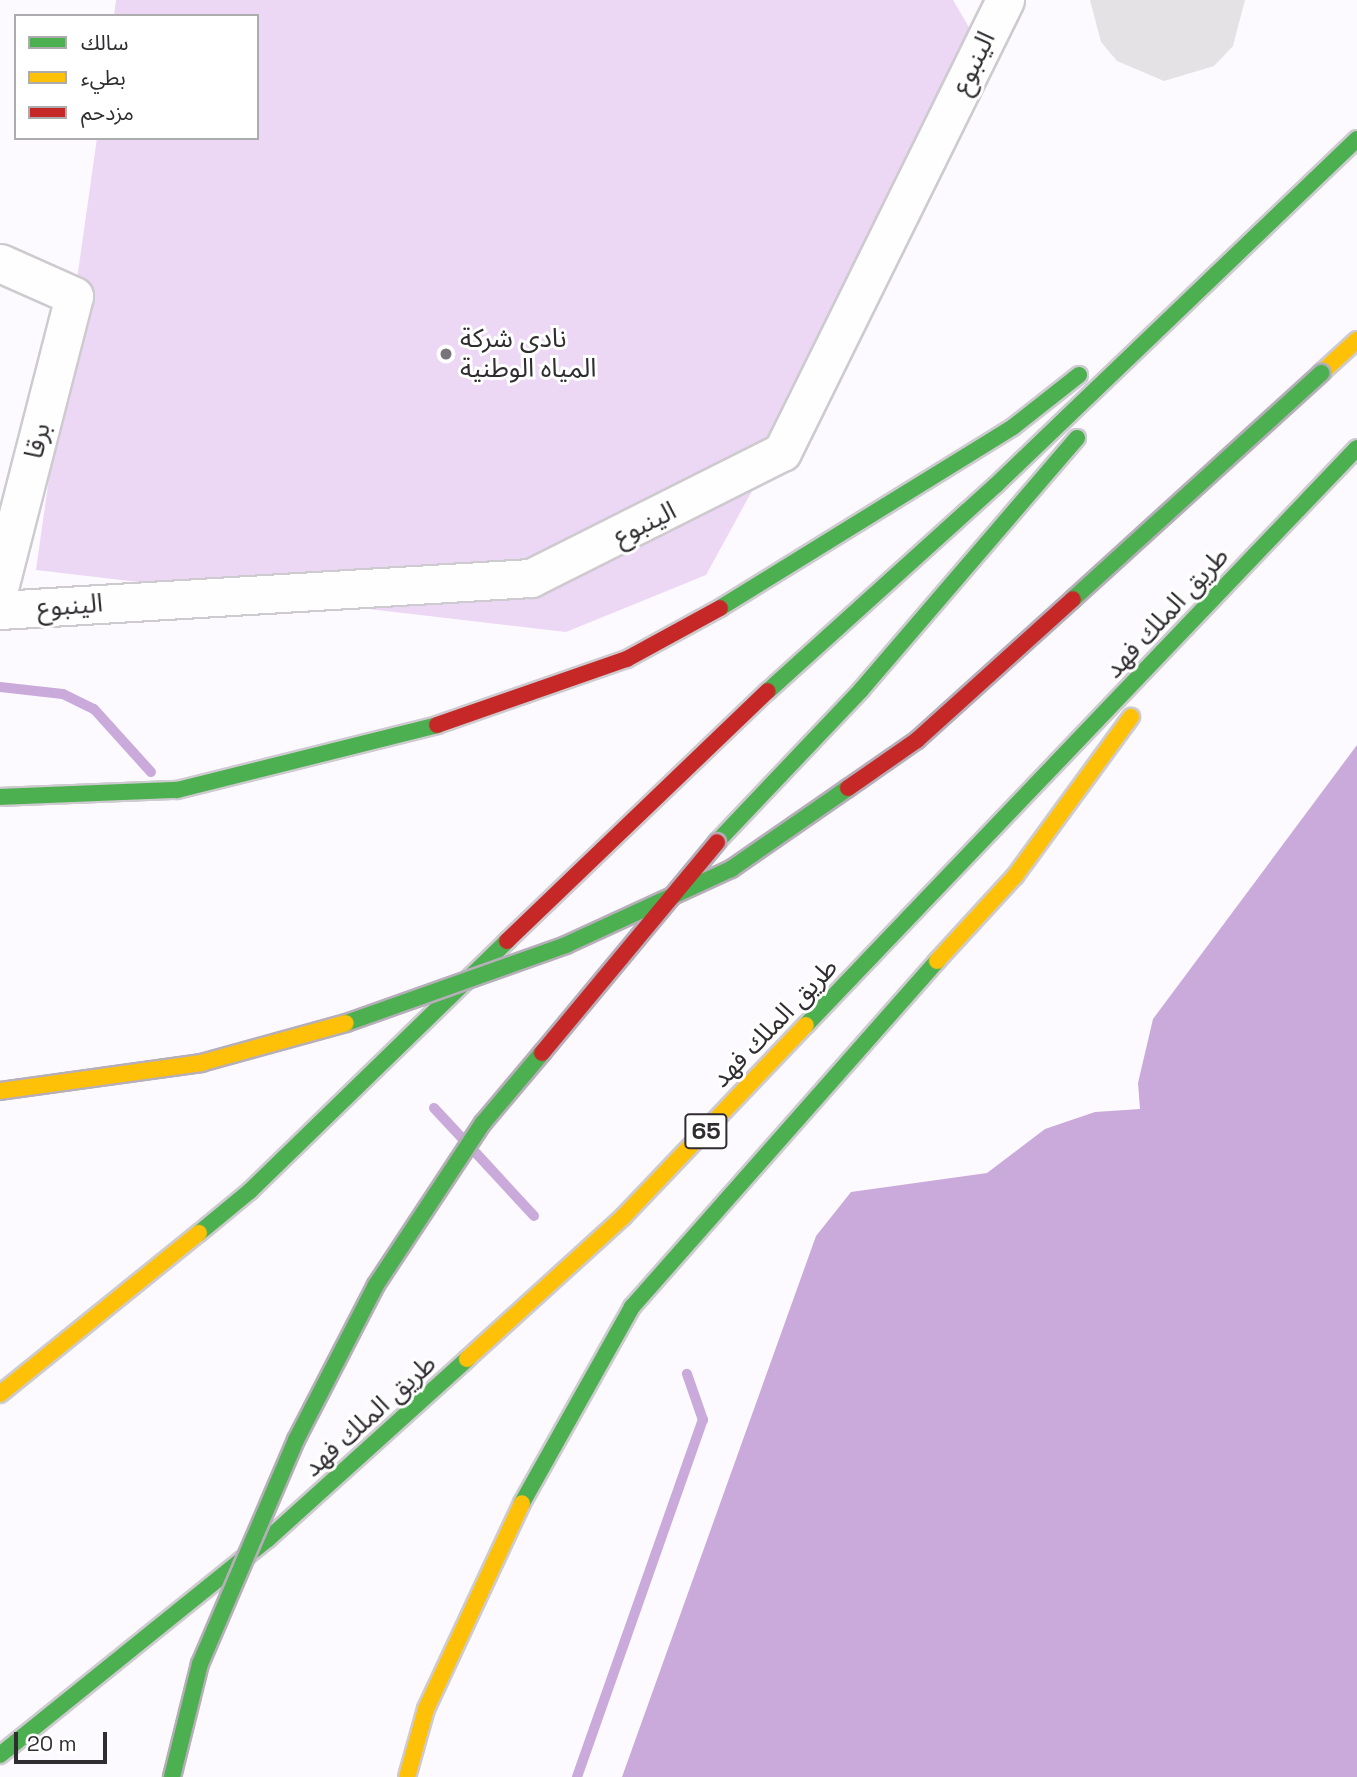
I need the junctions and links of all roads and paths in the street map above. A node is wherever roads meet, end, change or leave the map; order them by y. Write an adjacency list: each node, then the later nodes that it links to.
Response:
1 (1005, 0): 9 (street, الينبوع)
2 (1357, 139): 3 (highway)
3 (1233, 255): 10 (highway); 12 (highway); 14 (highway, bridge)
4 (0, 263): 8 (street, برقا)
5 (1357, 340): 11 (highway, bridge)
6 (1357, 449): 7 (highway, طريق الملك فهد / 65)
7 (1233, 577): 13 (highway, طريق الملك فهد / 65); 15 (highway)
8 (0, 585)
9 (0, 610)
10 (0, 797)
11 (0, 1091)
12 (0, 1394)
13 (0, 1755)
14 (172, 1777)
15 (407, 1777)

